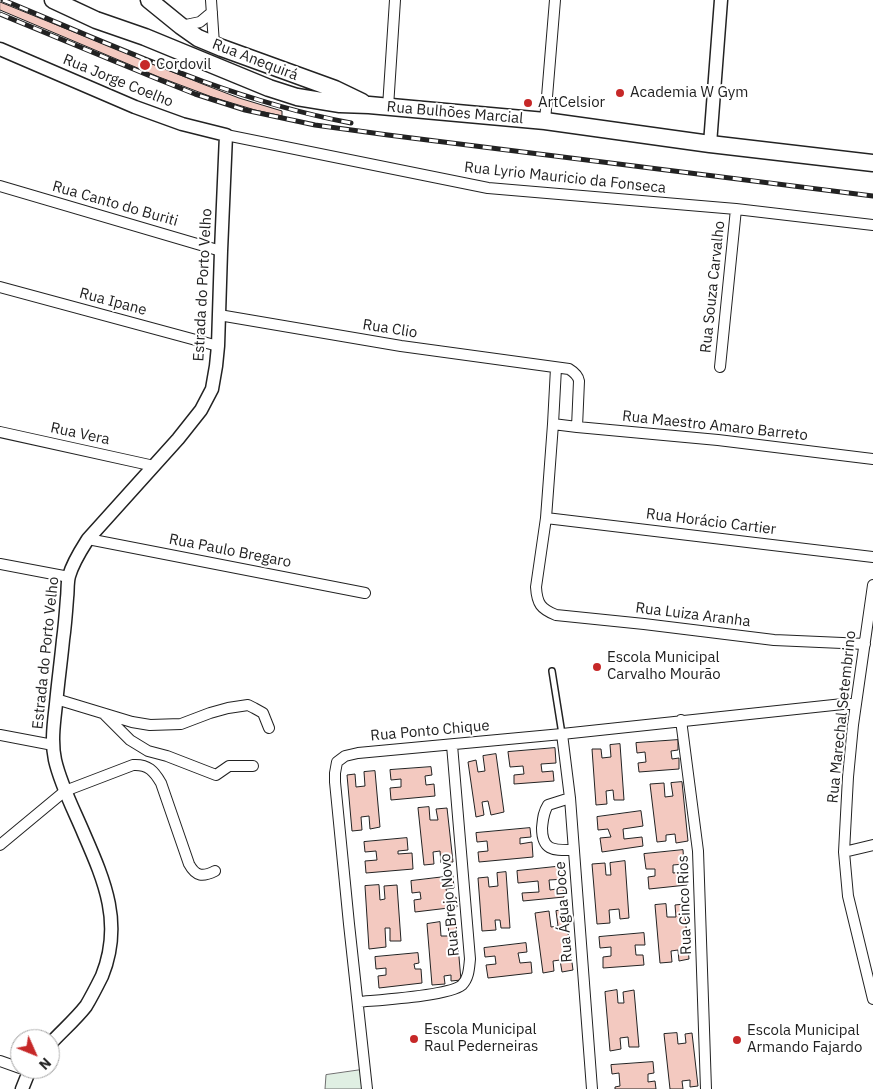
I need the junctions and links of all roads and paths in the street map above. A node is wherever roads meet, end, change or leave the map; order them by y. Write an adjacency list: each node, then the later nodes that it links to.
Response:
1 (80, 0): 7 (main road)
2 (149, 0): 9 (main road, Rua Anequirá)
3 (211, 0): 8 (street)
4 (395, 0): 13 (street)
5 (555, 0): 14 (street)
6 (721, 0): 16 (street)
7 (56, 1): 12 (main road, Rua Bulhões Marcial)
8 (212, 12): 9 (street); 10 (street)
9 (180, 26): 10 (main road, Rua Anequirá)
10 (214, 44): 12 (main road, Rua Anequirá)
11 (0, 49): 15 (street, Rua Jorge Coelho)
12 (368, 105): 13 (main road, Rua Bulhões Marcial)
13 (388, 107): 14 (main road, Rua Bulhões Marcial)
14 (545, 121): 16 (main road, Rua Bulhões Marcial)
15 (226, 135): 19 (street, Rua Lyrio Mauricio da Fonseca); 21 (street, Estrada do Porto Velho)
16 (710, 144): 17 (main road, Rua Bulhões Marcial)
17 (873, 163)
18 (0, 186): 21 (street, Rua Canto do Buriti)
19 (736, 209): 20 (street, Rua Lyrio Mauricio da Fonseca); 25 (street, Rua Souza Carvalho)
20 (873, 225)
21 (221, 251): 23 (street, Estrada do Porto Velho)
22 (0, 287): 24 (street, Rua Ipane)
23 (219, 315): 24 (street, Estrada do Porto Velho); 26 (street, Rua Clio)
24 (218, 346): 31 (street, Estrada do Porto Velho)
25 (720, 367)
26 (556, 368): 27 (street); 28 (street, Rua Clio)
27 (553, 424): 28 (street, Rua Maestro Amaro Barreto); 32 (street)
28 (576, 428): 30 (street, Rua Maestro Amaro Barreto)
29 (0, 432): 31 (street, Rua Vera)
30 (873, 459)
31 (154, 466): 33 (street, Estrada do Porto Velho)
32 (546, 518): 34 (street, Rua Horácio Cartier); 39 (street, Rua Luiza Aranha)
33 (88, 539): 36 (street, Estrada do Porto Velho); 38 (street, Rua Paulo Bregaro)
34 (873, 557)
35 (0, 564): 36 (street)
36 (69, 577): 41 (street, Estrada do Porto Velho)
37 (873, 585): 39 (street, Rua Marechal Setembrino)
38 (365, 593)
39 (865, 644): 42 (street, Rua Marechal Setembrino)
40 (552, 672): 46 (lane)
41 (56, 698): 43 (street); 49 (street, Estrada do Porto Velho)
42 (856, 704): 44 (street, Rua Ponto Chique); 56 (street, Rua Marechal Setembrino)
43 (102, 713): 45 (street); 50 (street)
44 (681, 720): 46 (street, Rua Ponto Chique); 63 (street, Rua Cinco Rios)
45 (269, 728)
46 (562, 734): 48 (street, Rua Ponto Chique); 52 (street, Rua Água Doce)
47 (0, 735): 49 (street)
48 (452, 745): 59 (street, Rua Brejo Novo); 59 (street, Rua Ponto Chique)
49 (53, 746): 51 (street, Estrada do Porto Velho)
50 (253, 766)
51 (65, 791): 53 (street); 57 (street); 60 (street, Estrada do Porto Velho)
52 (570, 798): 55 (street, Rua Água Doce); 55 (street)
53 (0, 845)
54 (873, 845): 56 (street)
55 (574, 850): 62 (street, Rua Água Doce)
56 (844, 852): 58 (street, Rua Marechal Setembrino)
57 (216, 871)
58 (873, 999)
59 (358, 1002): 61 (street, Rua Ponto Chique)
60 (60, 1034)
61 (367, 1089)
62 (592, 1089)
63 (706, 1089)

